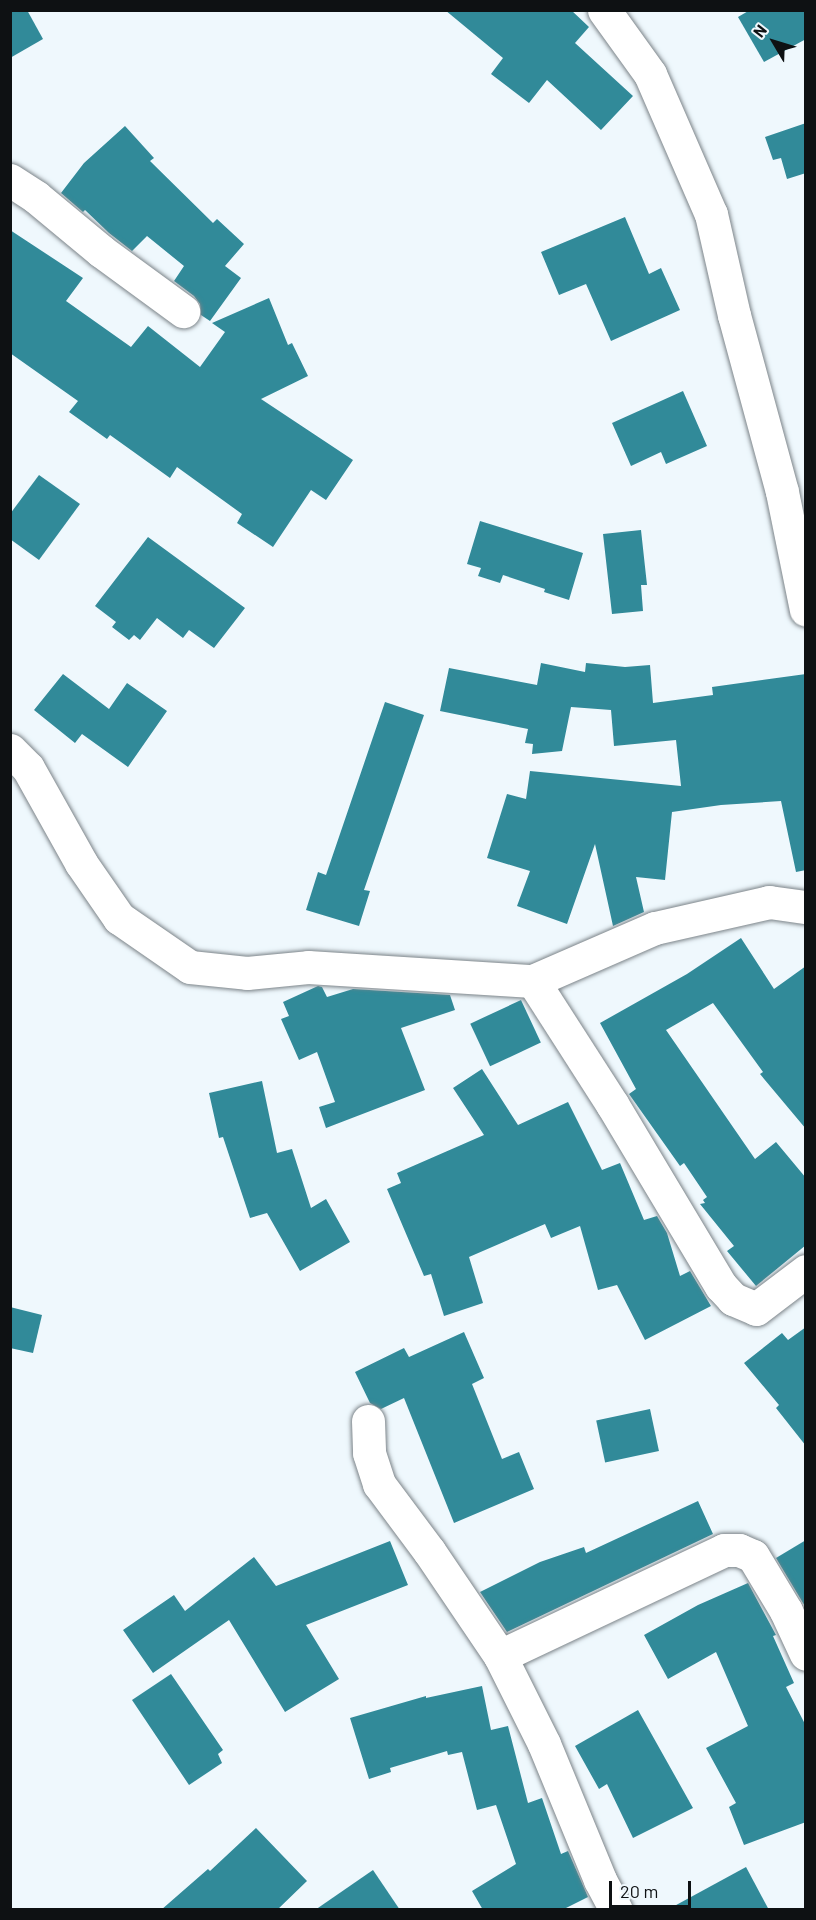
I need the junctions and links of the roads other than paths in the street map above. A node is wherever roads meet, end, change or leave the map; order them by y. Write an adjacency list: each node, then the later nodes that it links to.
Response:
1 (604, 10): 4 (street)
2 (10, 180): 3 (street)
3 (183, 311)
4 (806, 610)
5 (10, 750): 7 (street)
6 (806, 907): 7 (street)
7 (533, 981): 8 (street)
8 (806, 1271)
9 (368, 1421): 11 (street)
10 (806, 1654): 11 (street)
11 (500, 1656): 12 (street)
12 (616, 1910)

